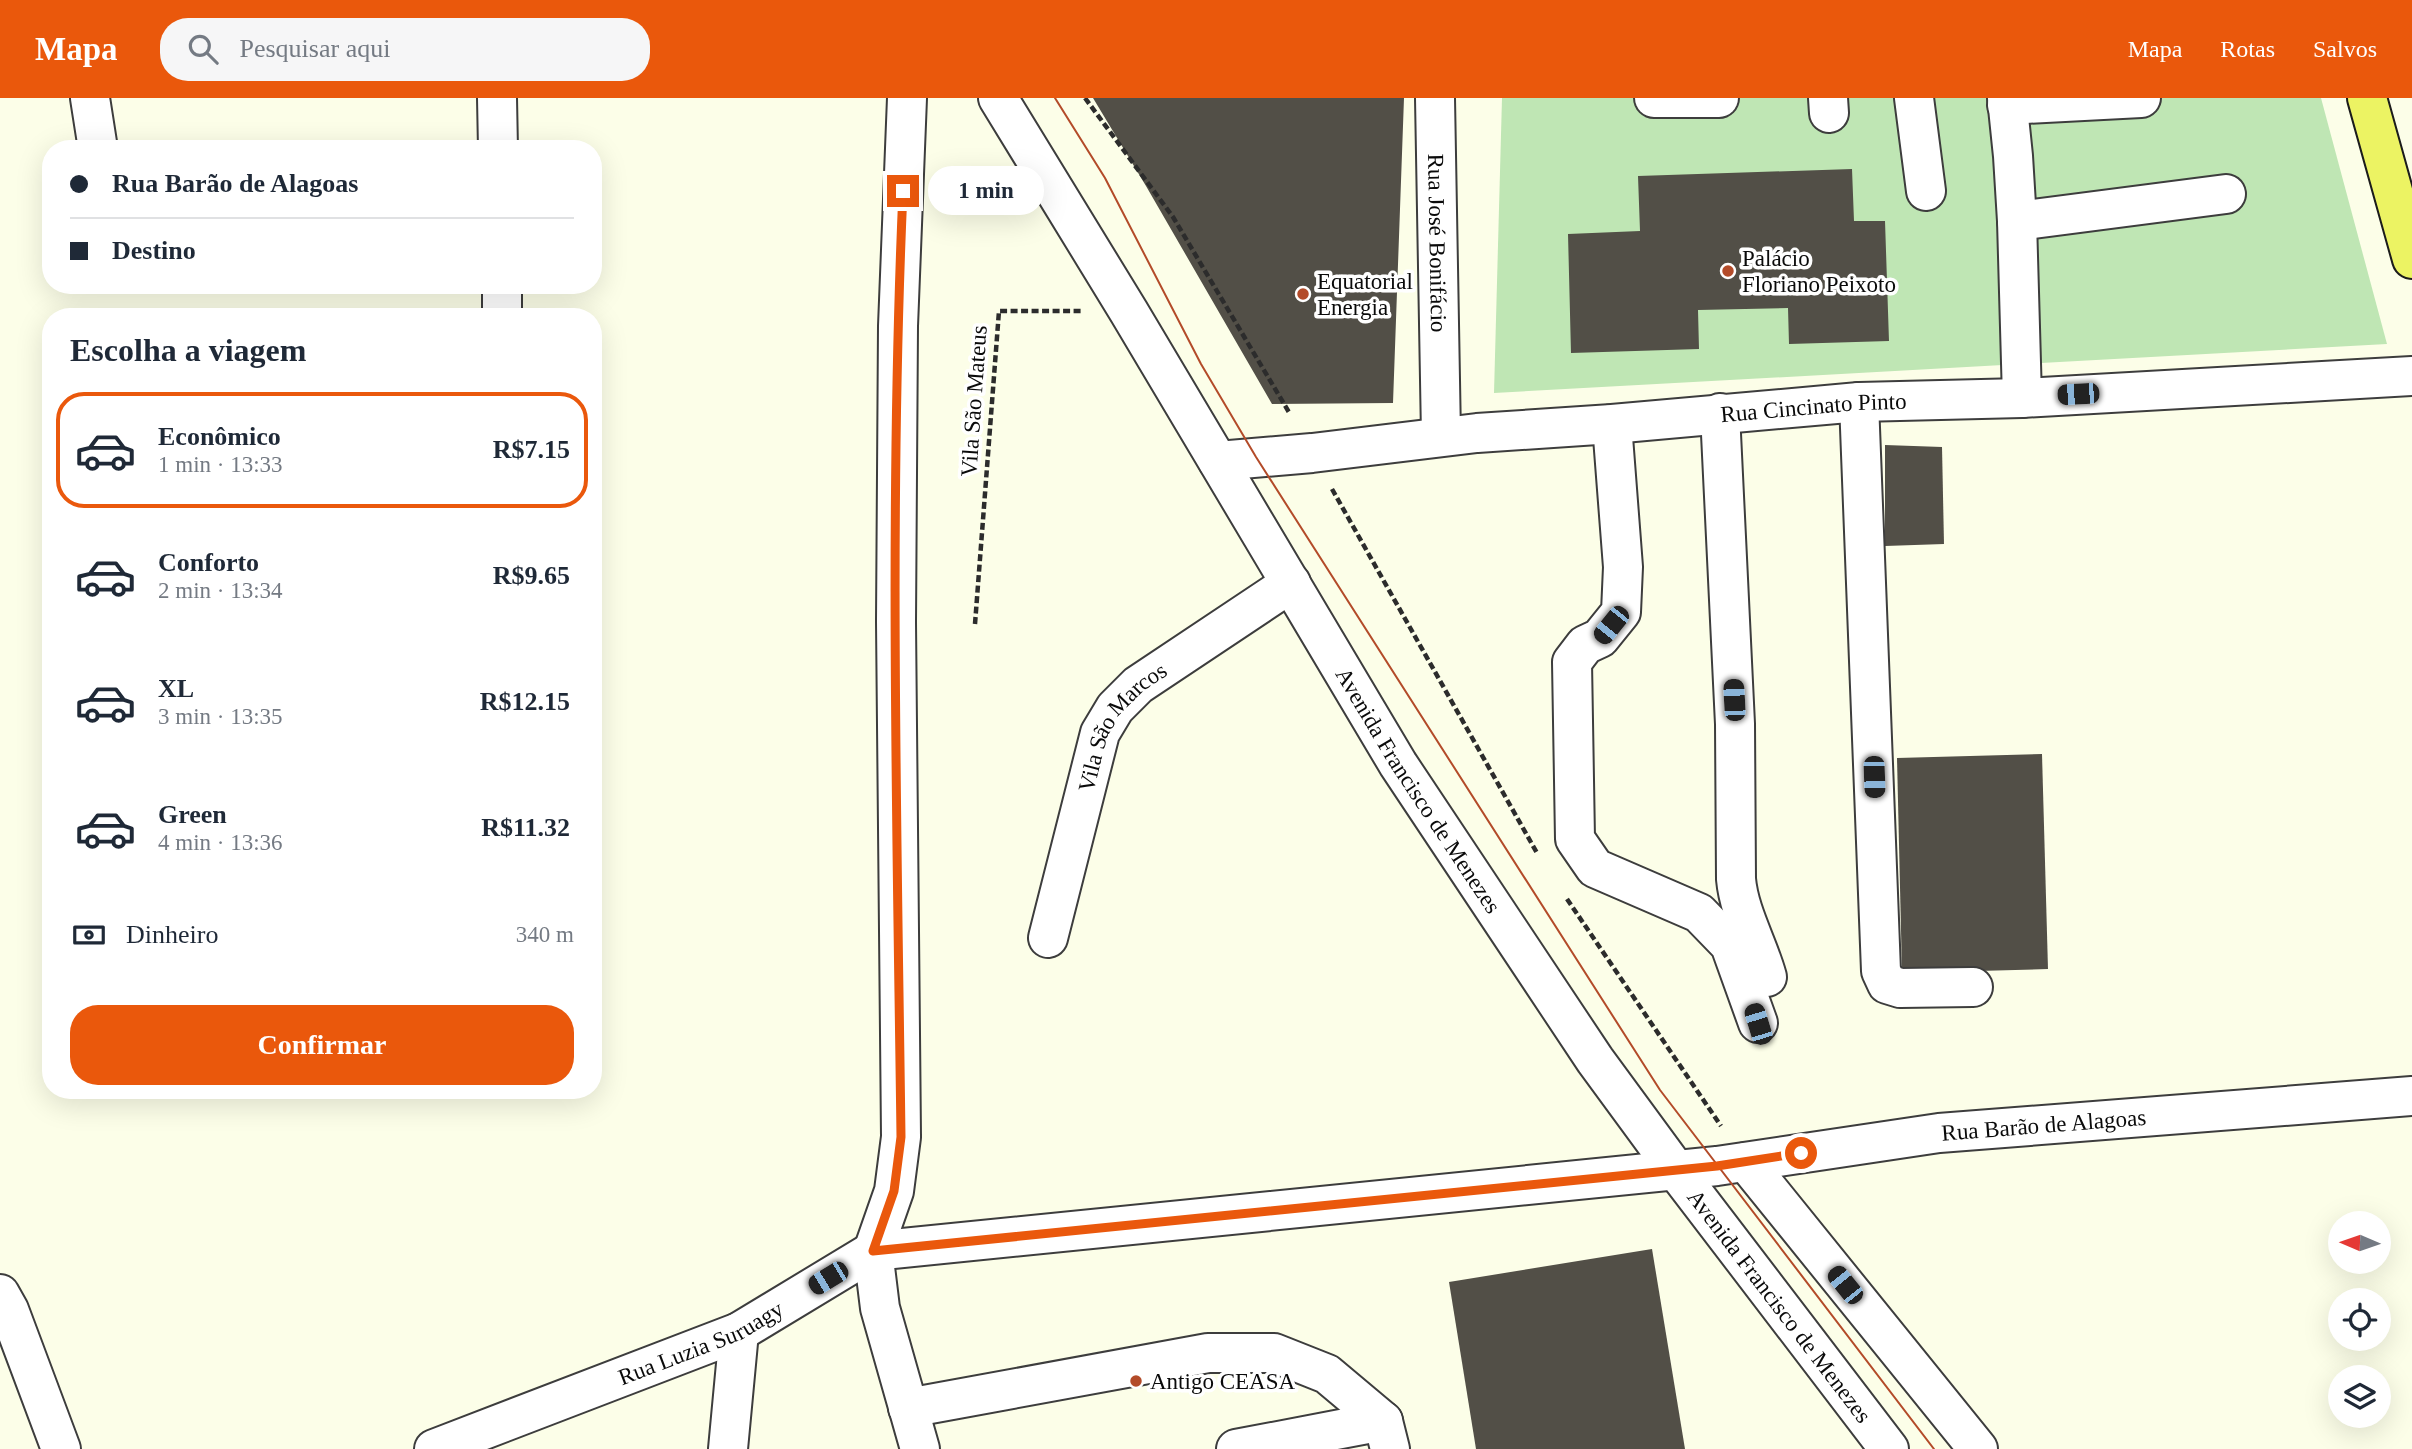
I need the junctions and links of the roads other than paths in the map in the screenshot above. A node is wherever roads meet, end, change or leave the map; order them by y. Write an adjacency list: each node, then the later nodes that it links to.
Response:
1 (90, 98): 12 (street)
2 (497, 98): 13 (street)
3 (907, 98): 31 (street)
4 (998, 98): 24 (street, Avenida Francisco de Menezes)
5 (1435, 98): 23 (street, Rua José Bonifácio)
6 (1654, 98): 7 (street)
7 (1719, 98)
8 (1914, 98): 14 (street)
9 (2141, 98): 11 (street)
10 (2367, 98): 17 (main road)
11 (2007, 102): 16 (street)
12 (97, 140)
13 (498, 140)
14 (1926, 191)
15 (2225, 194): 16 (street)
16 (2017, 221): 19 (street)
17 (2412, 259)
18 (2412, 376): 19 (street, Rua Cincinato Pinto)
19 (2022, 398): 20 (street, Rua Cincinato Pinto)
20 (1859, 402): 21 (street, Rua Cincinato Pinto); 27 (street)
21 (1720, 413): 22 (street, Rua Cincinato Pinto); 22 (street)
22 (1612, 424): 23 (street, Rua Cincinato Pinto)
23 (1459, 434): 24 (street, Rua Cincinato Pinto)
24 (1218, 461): 25 (street, Avenida Francisco de Menezes)
25 (1291, 583): 26 (street, Vila São Marcos); 30 (street, Avenida Francisco de Menezes)
26 (1048, 938)
27 (1973, 987)
28 (2412, 1096): 29 (street, Rua Barão de Alagoas)
29 (1746, 1161): 30 (street, Rua Barão de Alagoas); 42 (street)
30 (1675, 1169): 31 (street, Rua Luzia Suruagy); 41 (street, Avenida Francisco de Menezes)
31 (873, 1251): 33 (street, Rua Luzia Suruagy); 34 (street)
32 (0, 1294): 36 (street)
33 (739, 1332): 37 (street, Rua Luzia Suruagy); 38 (street)
34 (908, 1408): 35 (street); 39 (street)
35 (1387, 1435): 40 (street)
36 (61, 1449)
37 (434, 1449)
38 (728, 1449)
39 (920, 1449)
40 (1236, 1449)
41 (1889, 1449)
42 (1978, 1449)

